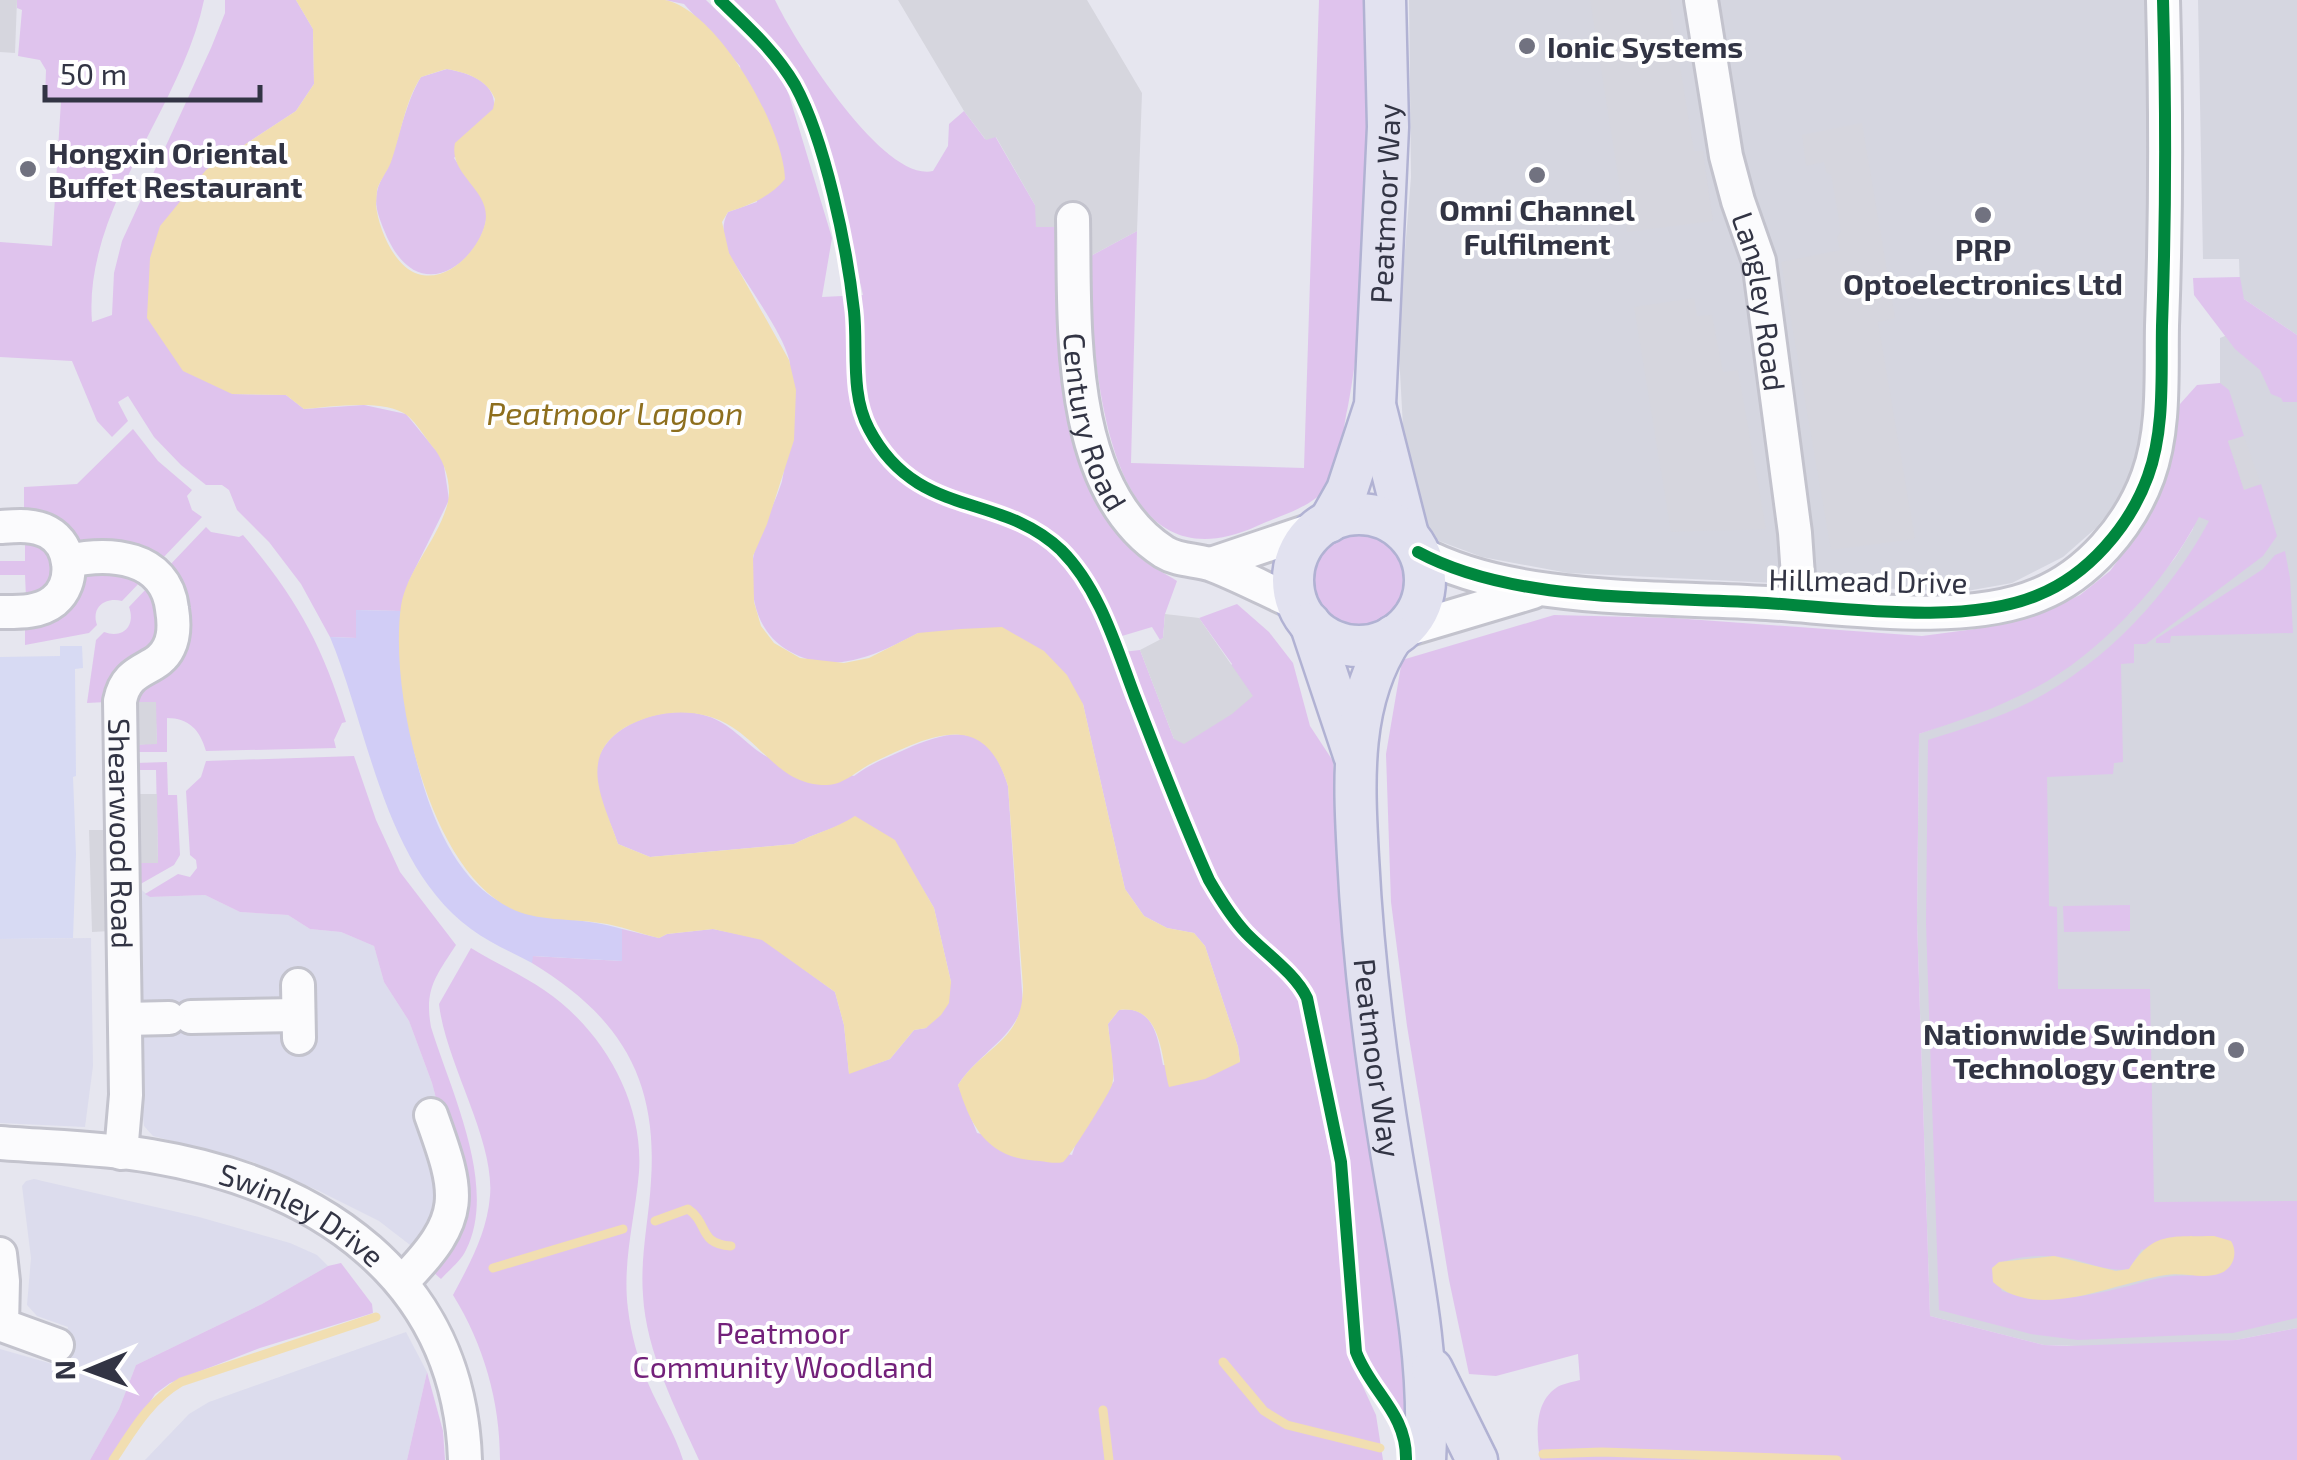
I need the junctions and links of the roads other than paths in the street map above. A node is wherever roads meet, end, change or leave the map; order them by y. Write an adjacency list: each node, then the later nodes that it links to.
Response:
1 (1385, 0): 5 (main road, Peatmoor Way)
2 (1701, 0): 12 (street, Langley Road)
3 (2163, 0): 12 (street, Hillmead Drive)
4 (1073, 219): 10 (street, Century Road)
5 (1375, 406): 6 (main road, Peatmoor Way); 8 (main road, Peatmoor Way)
6 (1324, 525): 8 (main road); 10 (street); 14 (main road)
7 (0, 526): 9 (street)
8 (1413, 544): 11 (street, Hillmead Drive); 15 (main road)
9 (68, 561): 13 (street); 18 (street, Shearwood Road)
10 (1211, 564): 14 (street, Century Road)
11 (1537, 591): 12 (street, Hillmead Drive); 15 (street, Hillmead Drive)
12 (1800, 605)
13 (0, 612)
14 (1304, 614): 15 (main road); 16 (main road, Peatmoor Way)
15 (1396, 634): 16 (main road, Peatmoor Way)
16 (1354, 755): 26 (main road, Peatmoor Way)
17 (298, 1013): 18 (street)
18 (125, 1019): 21 (street, Shearwood Road)
19 (431, 1115): 23 (street)
20 (0, 1143): 21 (street, Swinley Drive)
21 (121, 1152): 23 (street, Swinley Drive)
22 (0, 1254): 24 (street)
23 (402, 1281): 27 (street, Swinley Drive)
24 (1, 1325): 25 (street)
25 (57, 1344)
26 (1426, 1356): 28 (main road, Peatmoor Way); 29 (main road, Peatmoor Way)
27 (465, 1460)
28 (1425, 1460)
29 (1477, 1460)

